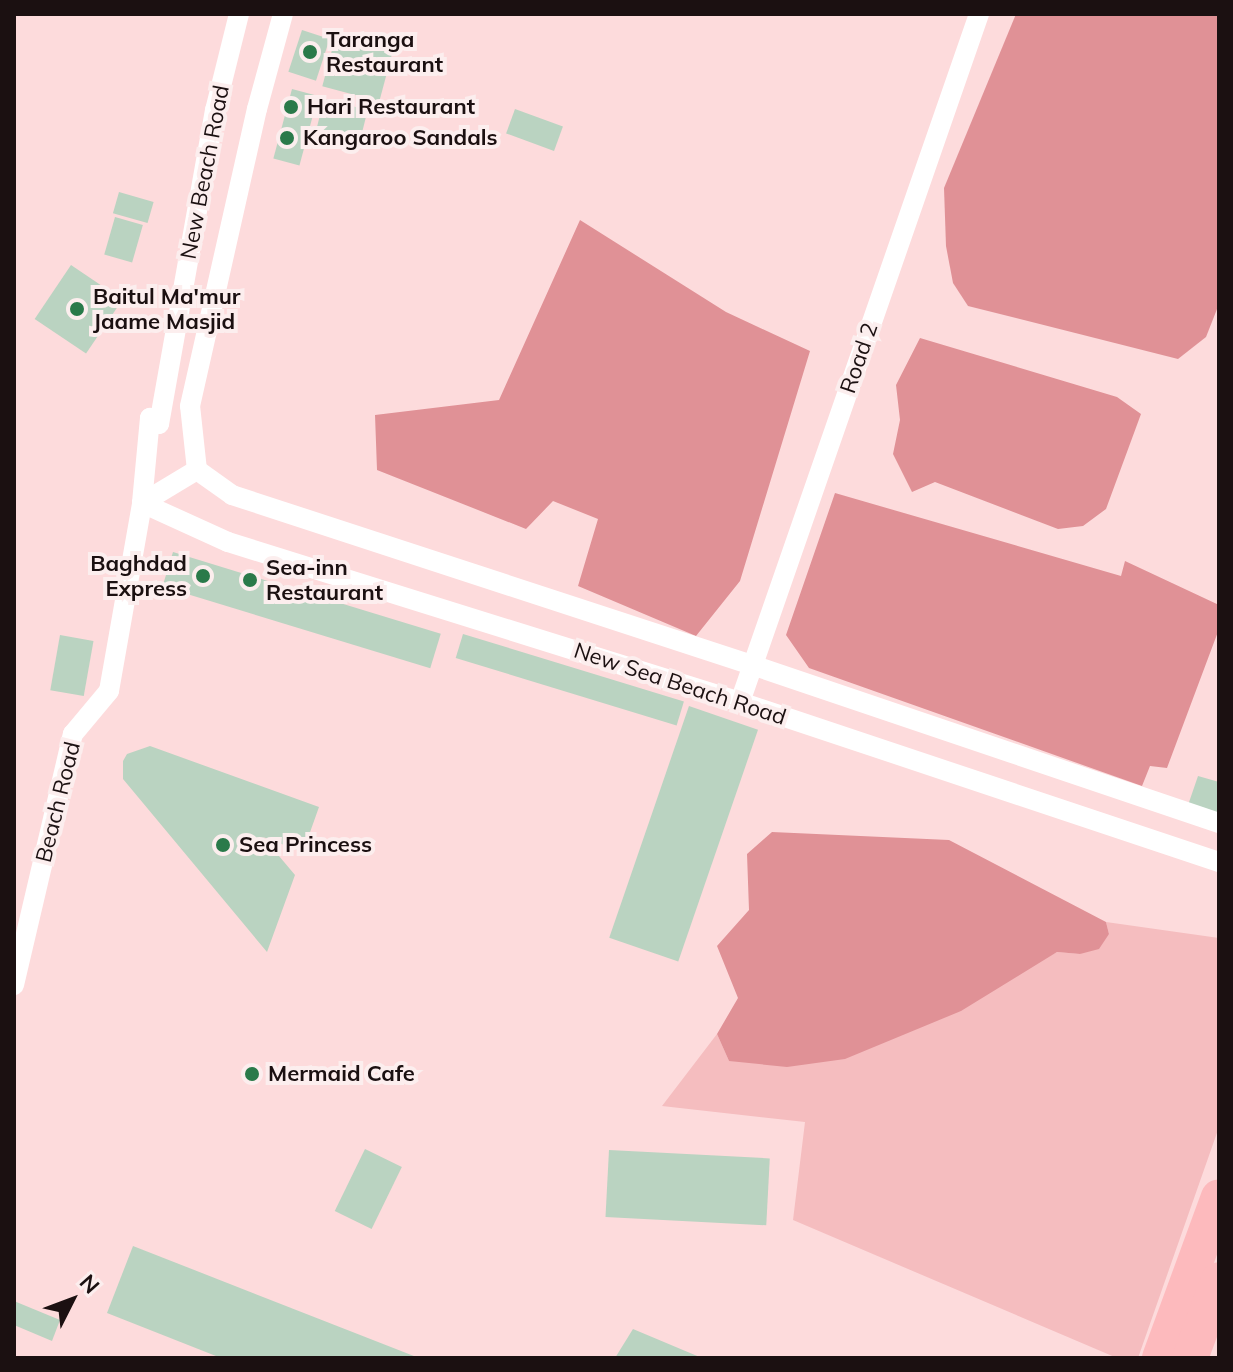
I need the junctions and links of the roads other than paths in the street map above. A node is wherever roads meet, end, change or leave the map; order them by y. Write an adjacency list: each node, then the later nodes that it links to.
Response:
1 (239, 14): 5 (street, New Beach Road)
2 (283, 14): 4 (street, New Beach Road)
3 (979, 14): 6 (street, Road 2)
4 (197, 470): 5 (street); 6 (street, New Sea Beach Road)
5 (142, 503): 7 (street, New Sea Beach Road); 10 (street, Beach Road)
6 (752, 665): 7 (street, Road 2); 8 (street, New Sea Beach Road)
7 (740, 702): 9 (street, New Sea Beach Road)
8 (1219, 823)
9 (1219, 862)
10 (14, 985)
11 (1219, 1197): 13 (highway)
12 (1219, 1280): 14 (highway)
13 (1160, 1358)
14 (1190, 1358)

